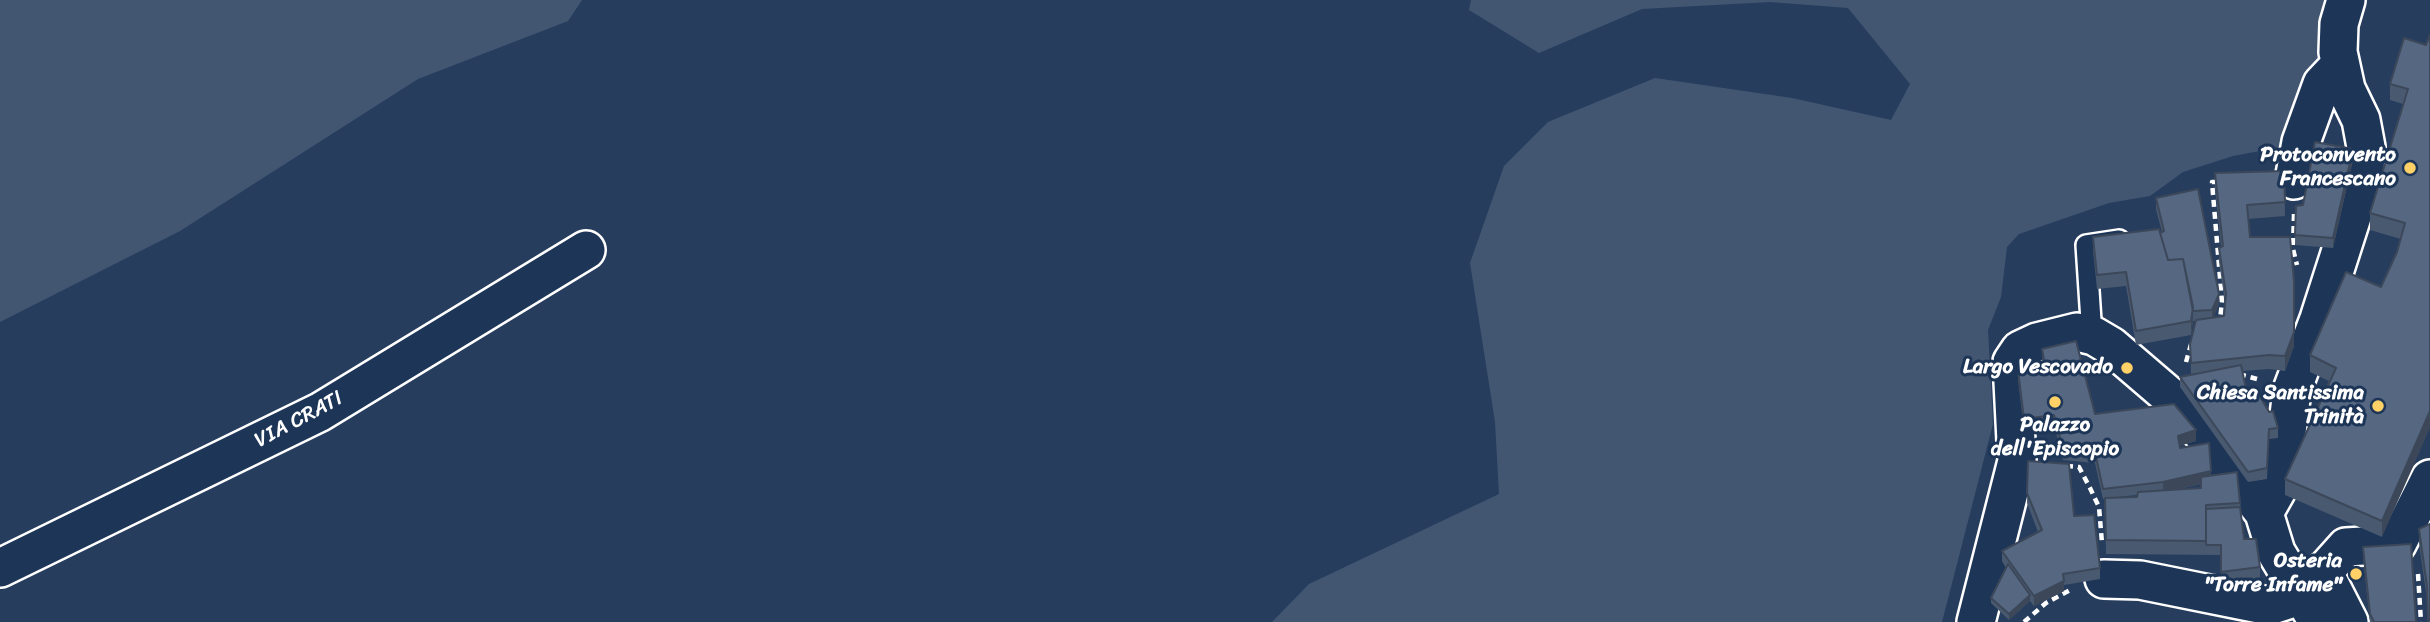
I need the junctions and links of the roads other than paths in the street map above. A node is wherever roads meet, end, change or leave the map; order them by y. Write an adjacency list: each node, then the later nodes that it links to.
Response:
1 (2346, 0): 2 (street)
2 (2340, 65): 3 (street); 8 (street)
3 (2294, 180)
4 (2133, 239): 6 (lane)
5 (586, 250): 9 (street, VIA CRATI)
6 (2092, 336): 8 (street); 12 (street)
7 (2430, 479): 11 (street)
8 (2264, 513): 11 (street)
9 (0, 568)
10 (2104, 579): 11 (street)
11 (2296, 603): 13 (street)
12 (1976, 622)
13 (2349, 622)

